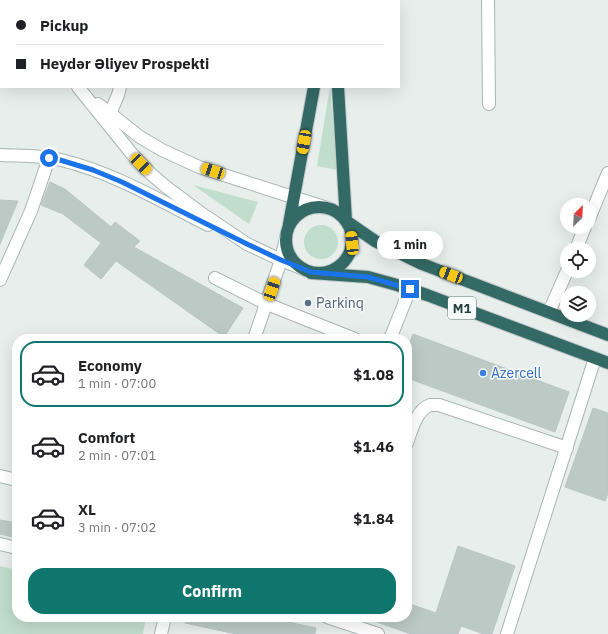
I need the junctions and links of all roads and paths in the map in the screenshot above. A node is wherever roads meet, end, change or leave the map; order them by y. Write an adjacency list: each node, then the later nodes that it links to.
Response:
1 (488, 0): 6 (street)
2 (78, 88): 7 (street); 16 (street)
3 (120, 88): 7 (street)
4 (314, 88): 11 (highway)
5 (338, 88): 14 (highway)
6 (489, 104)
7 (110, 114): 11 (street)
8 (0, 155): 9 (street)
9 (49, 158): 16 (street); 21 (street)
10 (608, 173): 12 (street)
11 (295, 198): 13 (street); 15 (highway)
12 (596, 202)
13 (327, 208): 14 (highway); 15 (highway)
14 (346, 221): 18 (highway); 24 (highway, M1)
15 (287, 232): 17 (street); 18 (highway)
16 (247, 244): 17 (street)
17 (281, 260): 18 (street); 23 (street)
18 (306, 270): 22 (highway, M1)
19 (215, 278): 23 (street)
20 (564, 278): 24 (street)
21 (0, 280)
22 (410, 289): 27 (street); 29 (highway, M1)
23 (267, 304): 25 (street); 26 (street)
24 (550, 312): 28 (highway, M1)
25 (256, 334)
26 (342, 334)
27 (392, 334)
28 (608, 335)
29 (595, 358): 30 (highway, M1); 32 (street)
30 (608, 363)
31 (412, 426): 32 (street)
32 (567, 448): 41 (street)
33 (0, 476): 34 (street)
34 (12, 479)
35 (0, 544): 36 (street)
36 (12, 547)
37 (164, 622): 39 (street)
38 (342, 622): 40 (street)
39 (161, 634)
40 (378, 634)
41 (506, 634)

